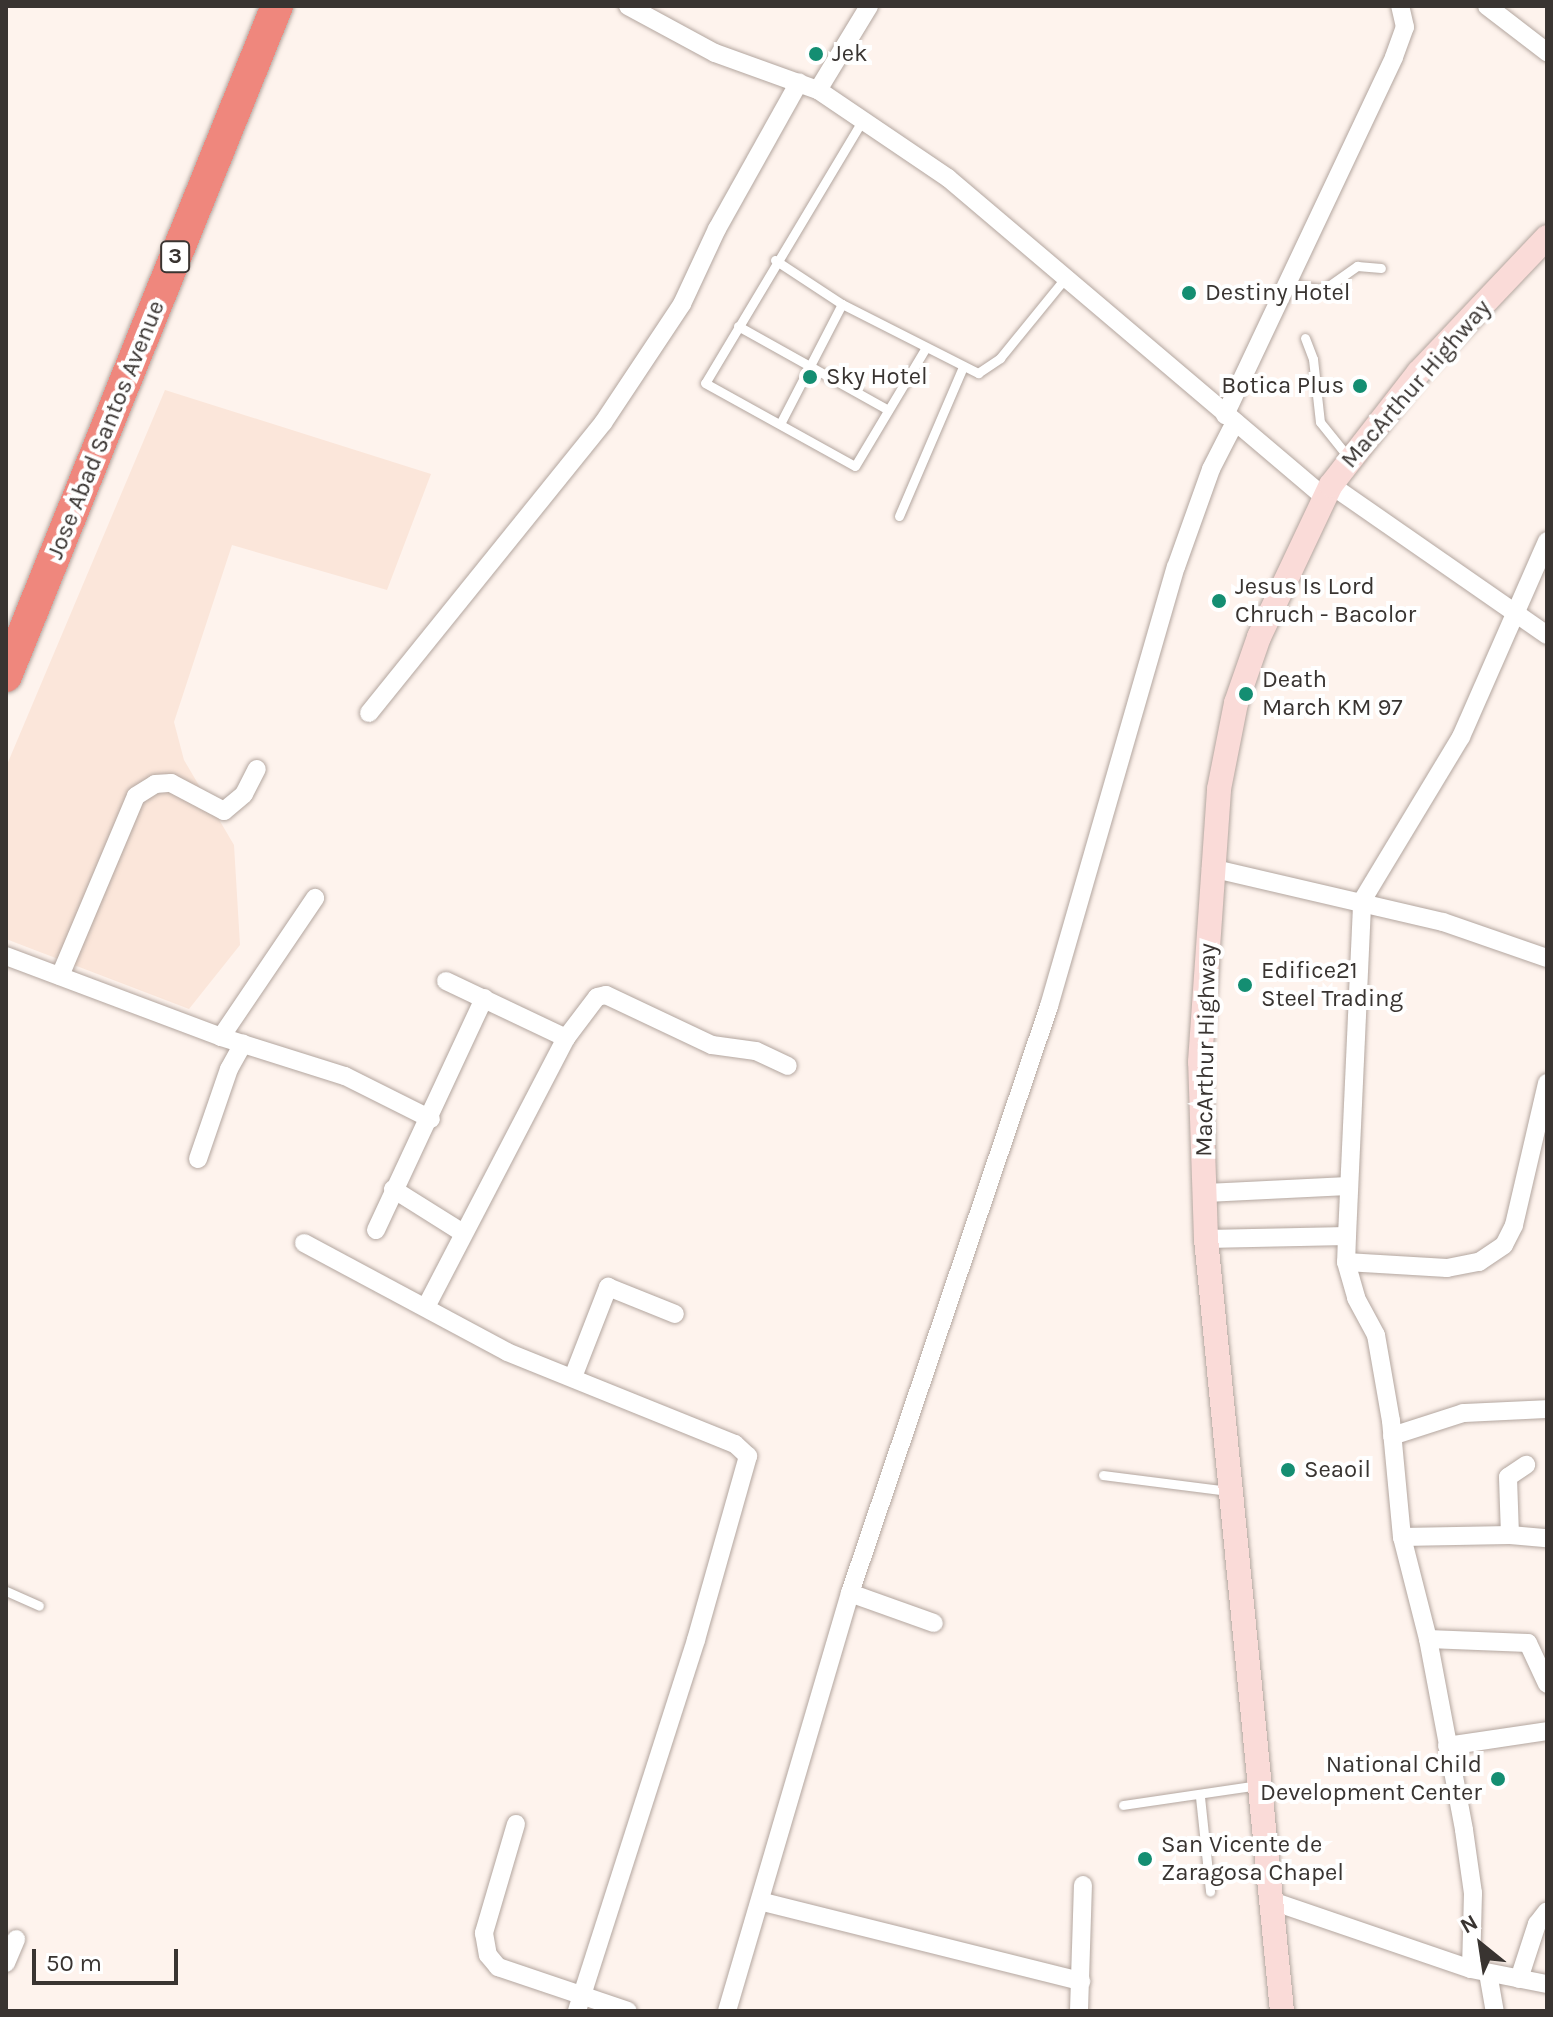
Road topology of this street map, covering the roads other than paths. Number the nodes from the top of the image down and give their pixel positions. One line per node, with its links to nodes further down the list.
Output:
1 (277, 6): 30 (highway, Jose Abad Santos Avenue / 3)
2 (628, 6): 7 (street)
3 (869, 6): 8 (street)
4 (1400, 6): 14 (street)
5 (1487, 6): 6 (street)
6 (1547, 52)
7 (799, 82): 8 (street); 31 (street)
8 (818, 90): 9 (street)
9 (862, 121): 11 (lane); 13 (street)
10 (1547, 237): 24 (main road, MacArthur Highway)
11 (775, 260): 15 (lane); 16 (lane)
12 (1381, 268): 14 (lane)
13 (1068, 274): 20 (lane); 22 (street)
14 (1283, 284): 22 (street)
15 (842, 304): 18 (lane); 19 (lane)
16 (738, 326): 19 (lane); 23 (lane)
17 (1305, 338): 24 (lane)
18 (925, 349): 20 (lane); 21 (lane)
19 (810, 366): 21 (lane); 23 (lane)
20 (962, 369): 26 (lane)
21 (888, 410): 23 (lane)
22 (1230, 418): 25 (street); 69 (street)
23 (780, 424)
24 (1349, 458): 25 (main road, MacArthur Highway)
25 (1327, 491): 28 (street); 33 (main road, MacArthur Highway)
26 (899, 516)
27 (1547, 541): 28 (street)
28 (1513, 613): 29 (street); 35 (street)
29 (1547, 635)
30 (6, 676)
31 (369, 713)
32 (257, 769): 38 (street)
33 (1211, 868): 35 (street); 50 (main road, MacArthur Highway)
34 (315, 898): 41 (street)
35 (1362, 901): 37 (street); 48 (street)
36 (6, 956): 38 (street)
37 (1547, 958)
38 (60, 976): 41 (street)
39 (446, 981): 40 (street)
40 (484, 998): 42 (street); 46 (street)
41 (221, 1037): 43 (street)
42 (566, 1038): 44 (street); 52 (street)
43 (243, 1044): 46 (street); 47 (street)
44 (788, 1066)
45 (1547, 1083): 56 (street)
46 (431, 1119): 49 (street)
47 (198, 1159)
48 (1349, 1186): 50 (street); 53 (street)
49 (393, 1189): 51 (street); 52 (street)
50 (1205, 1193): 54 (main road, MacArthur Highway)
51 (376, 1230)
52 (463, 1233): 57 (street)
53 (1347, 1236): 54 (street); 56 (street)
54 (1206, 1239): 64 (main road, MacArthur Highway)
55 (304, 1243): 57 (street)
56 (1346, 1262): 61 (street)
57 (427, 1305): 59 (street)
58 (675, 1314): 59 (street)
59 (573, 1377): 91 (street)
60 (1547, 1409): 61 (street)
61 (1392, 1436): 66 (street)
62 (1526, 1465): 65 (street)
63 (1103, 1475): 64 (lane)
64 (1232, 1491): 76 (main road, MacArthur Highway)
65 (1510, 1535): 66 (street); 67 (street)
66 (1402, 1537): 72 (street)
67 (1547, 1538)
68 (6, 1591): 70 (lane)
69 (850, 1593): 71 (street); 83 (street)
70 (39, 1606)
71 (934, 1623)
72 (1428, 1639): 73 (street); 75 (street)
73 (1547, 1684)
74 (1547, 1731): 75 (street)
75 (1447, 1746): 87 (street)
76 (1258, 1784): 77 (lane); 82 (main road, MacArthur Highway)
77 (1200, 1797): 78 (lane); 81 (lane)
78 (1123, 1805)
79 (516, 1824): 91 (street)
80 (1083, 1885): 89 (street)
81 (1210, 1891)
82 (1272, 1901): 87 (street); 95 (main road, MacArthur Highway)
83 (763, 1902): 89 (street); 93 (street)
84 (1547, 1911): 88 (street)
85 (16, 1939): 86 (street)
86 (6, 1963)
87 (1480, 1971): 88 (street); 96 (street)
88 (1519, 1979): 90 (street)
89 (1081, 1981): 94 (street)
90 (1547, 1984)
91 (579, 2003): 92 (street)
92 (628, 2011)
93 (727, 2011)
94 (1079, 2011)
95 (1282, 2011)
96 (1495, 2011)

